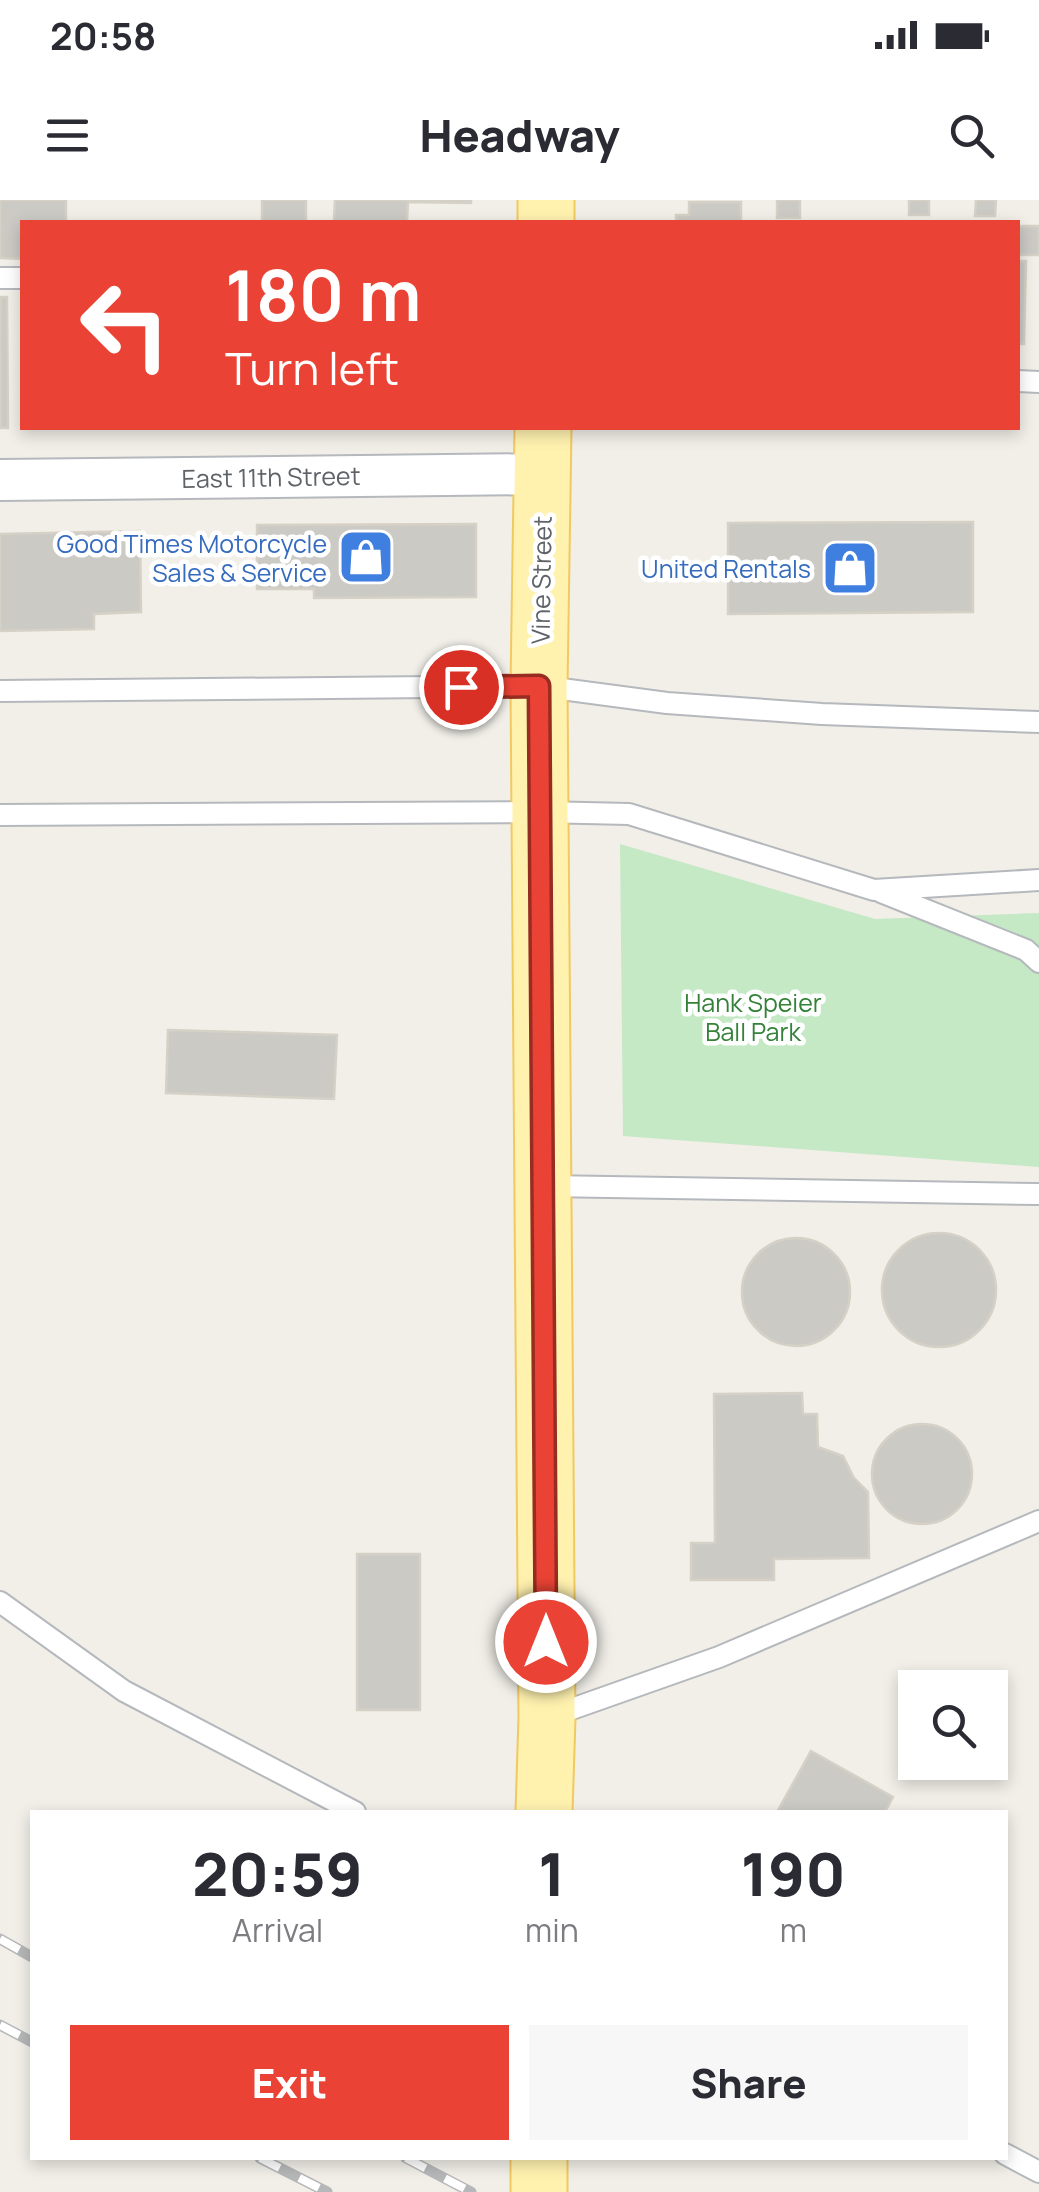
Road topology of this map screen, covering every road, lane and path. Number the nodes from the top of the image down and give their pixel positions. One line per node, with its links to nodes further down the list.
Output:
1 (543, 451): 2 (street, East 11th Street); 3 (main road, Vine Street)
2 (0, 480)
3 (539, 686): 4 (lane); 5 (lane); 6 (main road, Vine Street)
4 (0, 691)
5 (1039, 722)
6 (541, 812): 7 (lane); 9 (lane); 11 (main road, Vine Street)
7 (0, 815)
8 (1039, 880): 9 (lane)
9 (874, 890): 10 (lane)
10 (1039, 962)
11 (544, 1186): 12 (lane); 15 (main road, Vine Street)
12 (1039, 1194)
13 (1039, 1522): 15 (lane)
14 (0, 1602): 16 (lane)
15 (547, 1718): 17 (main road, Vine Street)
16 (352, 1810)
17 (544, 1810)
18 (1008, 2156): 20 (lane)
19 (539, 2160): 21 (main road)
20 (1039, 2172)
21 (538, 2192)

